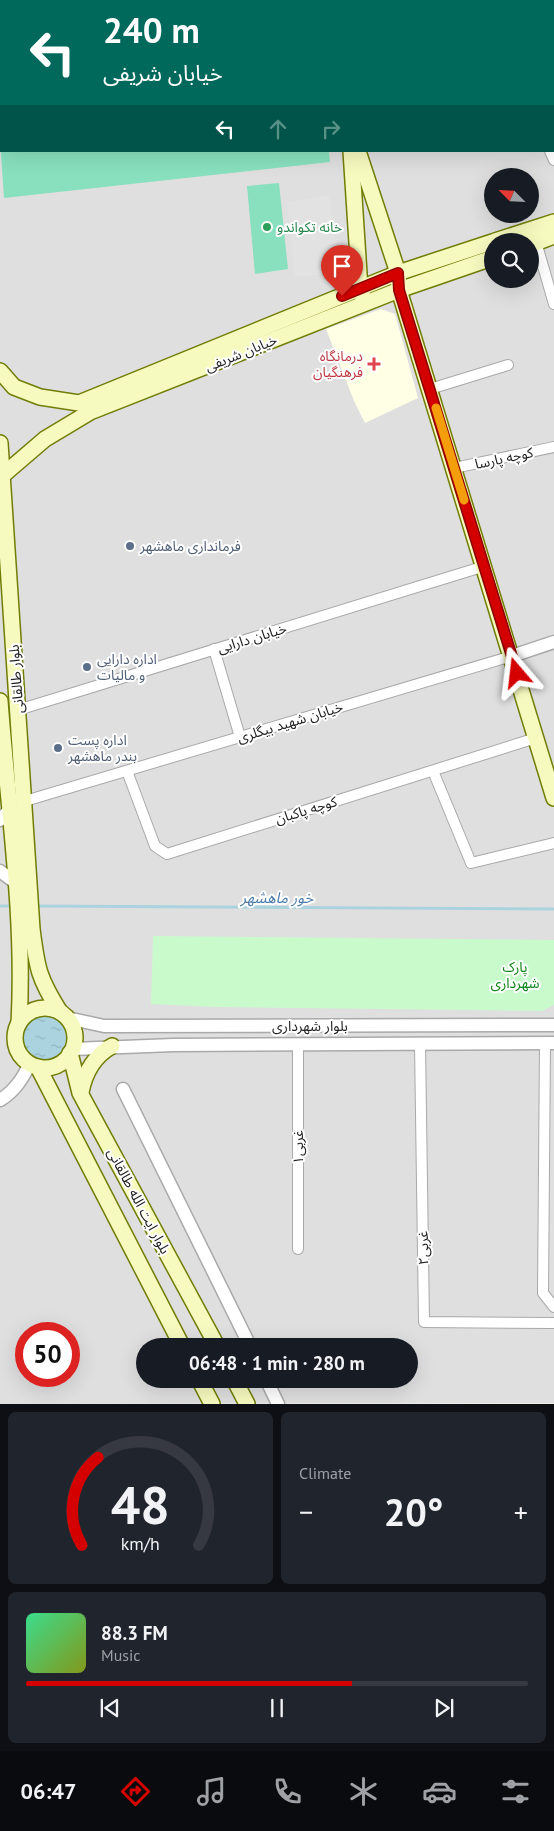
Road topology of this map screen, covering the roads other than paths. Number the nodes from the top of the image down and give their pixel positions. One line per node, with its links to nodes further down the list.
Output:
1 (351, 152): 11 (main road)
2 (358, 152): 10 (main road)
3 (554, 222): 4 (main road, خیابان شریفی)
4 (521, 233)
5 (554, 236): 6 (main road)
6 (539, 242)
7 (484, 245): 10 (main road, خیابان شریفی)
8 (484, 261): 12 (main road, خیابان شریفی)
9 (539, 261): 14 (street)
10 (398, 273): 11 (main road, خیابان شریفی); 12 (main road)
11 (360, 289): 13 (main road); 16 (main road, خیابان شریفی)
12 (399, 290): 13 (main road, خیابان شریفی); 18 (main road)
13 (365, 304): 16 (main road, خیابان شریفی)
14 (554, 304)
15 (508, 365): 18 (street)
16 (178, 370): 17 (main road, خیابان شریفی); 22 (main road, خیابان شریفی)
17 (0, 371)
18 (430, 389): 21 (main road)
19 (0, 443): 22 (main road, بلوار طالقانی)
20 (554, 447): 21 (street, کوچه پارسا)
21 (454, 468): 23 (main road)
22 (3, 475): 28 (main road, بلوار طالقانی)
23 (485, 566): 25 (street, خیابان دارایی); 26 (main road)
24 (554, 642): 26 (street, خیابان شهید بیگلری)
25 (214, 650): 28 (street, خیابان دارایی); 29 (street)
26 (512, 656): 29 (street, خیابان شهید بیگلری); 30 (main road)
27 (0, 702): 35 (main road, بلوار طالقانی)
28 (18, 710): 35 (main road, بلوار طالقانی)
29 (240, 737): 32 (street, خیابان شهید بیگلری)
30 (536, 738): 31 (main road); 33 (street, کوچه پاکبان)
31 (549, 763): 34 (main road)
32 (127, 771): 33 (street, کوچه پاکبان); 35 (street, خیابان شهید بیگلری)
33 (433, 771): 37 (street)
34 (554, 798)
35 (18, 805): 36 (street); 39 (main road, بلوار طالقانی)
36 (0, 820)
37 (554, 843)
38 (0, 871): 39 (street)
39 (21, 884): 40 (main road, بلوار طالقانی)
40 (26, 930): 41 (main road); 42 (main road)
41 (64, 1015): 42 (main road); 44 (street, بلوار شهرداری); 50 (main road)
42 (19, 1023): 51 (main road)
43 (554, 1025): 44 (street, بلوار شهرداری)
44 (173, 1027): 47 (street)
45 (549, 1043): 46 (street, بلوار شهرداری); 56 (street)
46 (420, 1044): 48 (street, بلوار شهرداری); 57 (street, ۲غربی)
47 (173, 1045): 48 (street, بلوار شهرداری); 49 (street, بلوار شهرداری)
48 (298, 1045): 55 (street, ۱غربی)
49 (112, 1046): 50 (street, بلوار شهرداری); 53 (main road)
50 (71, 1051): 51 (main road); 53 (main road, بلوار ایت الله طالقانی)
51 (34, 1065): 54 (street); 58 (main road, بلوار ایت الله طالقانی)
52 (123, 1089): 60 (street)
53 (80, 1093): 59 (main road, بلوار ایت الله طالقانی)
54 (0, 1100)
55 (298, 1249)
56 (554, 1307)
57 (554, 1323)
58 (178, 1338)
59 (213, 1338)
60 (246, 1338)
61 (204, 1388): 64 (main road)
62 (239, 1388): 65 (main road)
63 (270, 1388): 66 (street)
64 (212, 1404)
65 (247, 1404)
66 (278, 1404)

